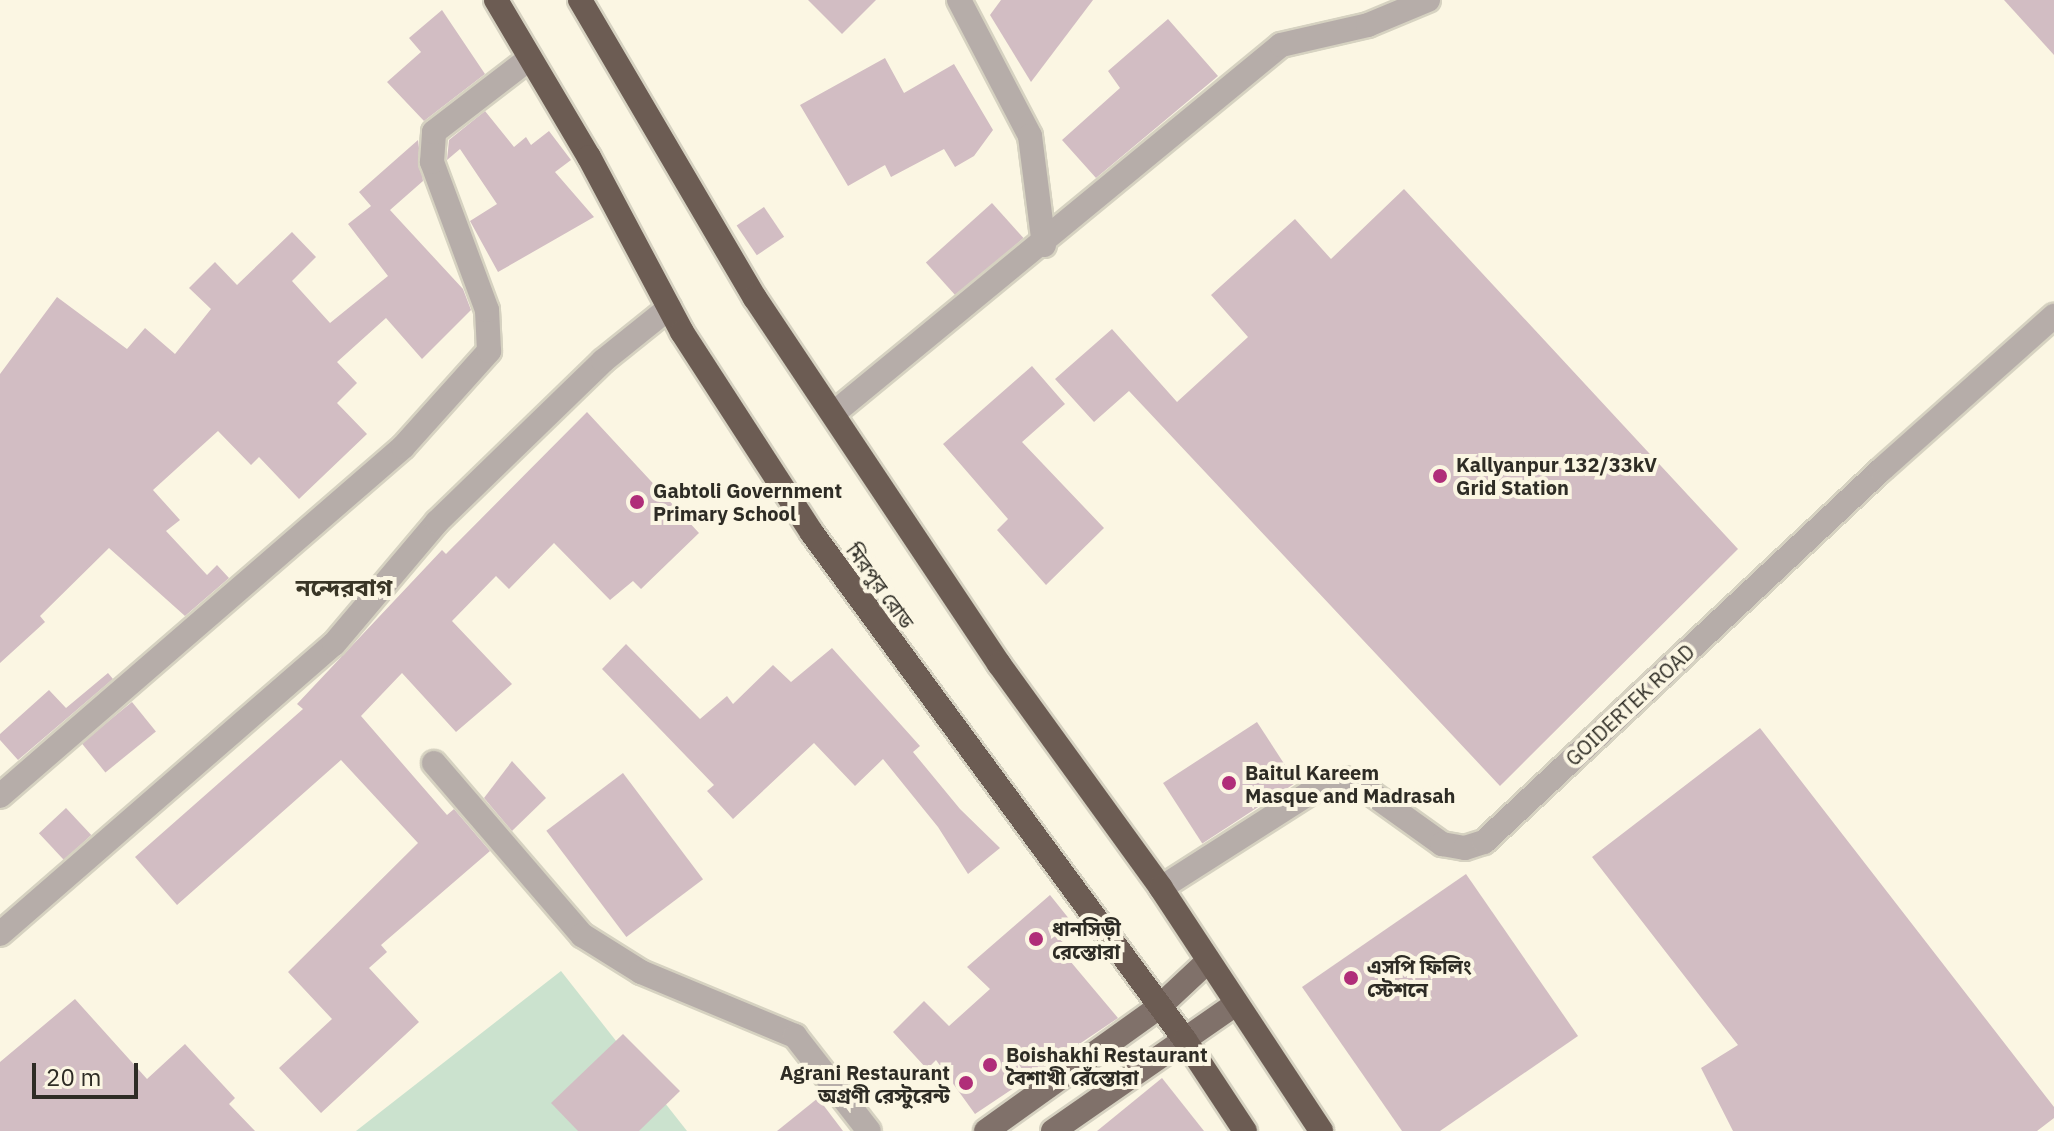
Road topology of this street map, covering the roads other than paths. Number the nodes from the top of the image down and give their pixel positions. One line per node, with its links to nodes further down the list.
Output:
1 (496, 0): 5 (highway, মিরপুর রোড)
2 (580, 0): 9 (highway)
3 (959, 0): 6 (street)
4 (1428, 0): 6 (street)
5 (530, 58): 7 (highway, মিরপুর রোড); 11 (street)
6 (1044, 245): 9 (street)
7 (669, 308): 13 (street); 16 (highway, মিরপুর রোড)
8 (2054, 316): 12 (street, GOIDERTEK ROAD)
9 (834, 413): 12 (highway)
10 (434, 763): 18 (street)
11 (0, 796)
12 (1161, 888): 14 (highway)
13 (0, 934)
14 (1208, 961): 15 (highway); 16 (main road)
15 (1236, 1004): 17 (main road); 22 (highway)
16 (1159, 1007): 17 (highway, মিরপুর রোড); 19 (main road)
17 (1185, 1040): 20 (main road); 21 (highway, মিরপুর রোড)
18 (869, 1131)
19 (986, 1131)
20 (1053, 1131)
21 (1245, 1131)
22 (1321, 1131)

